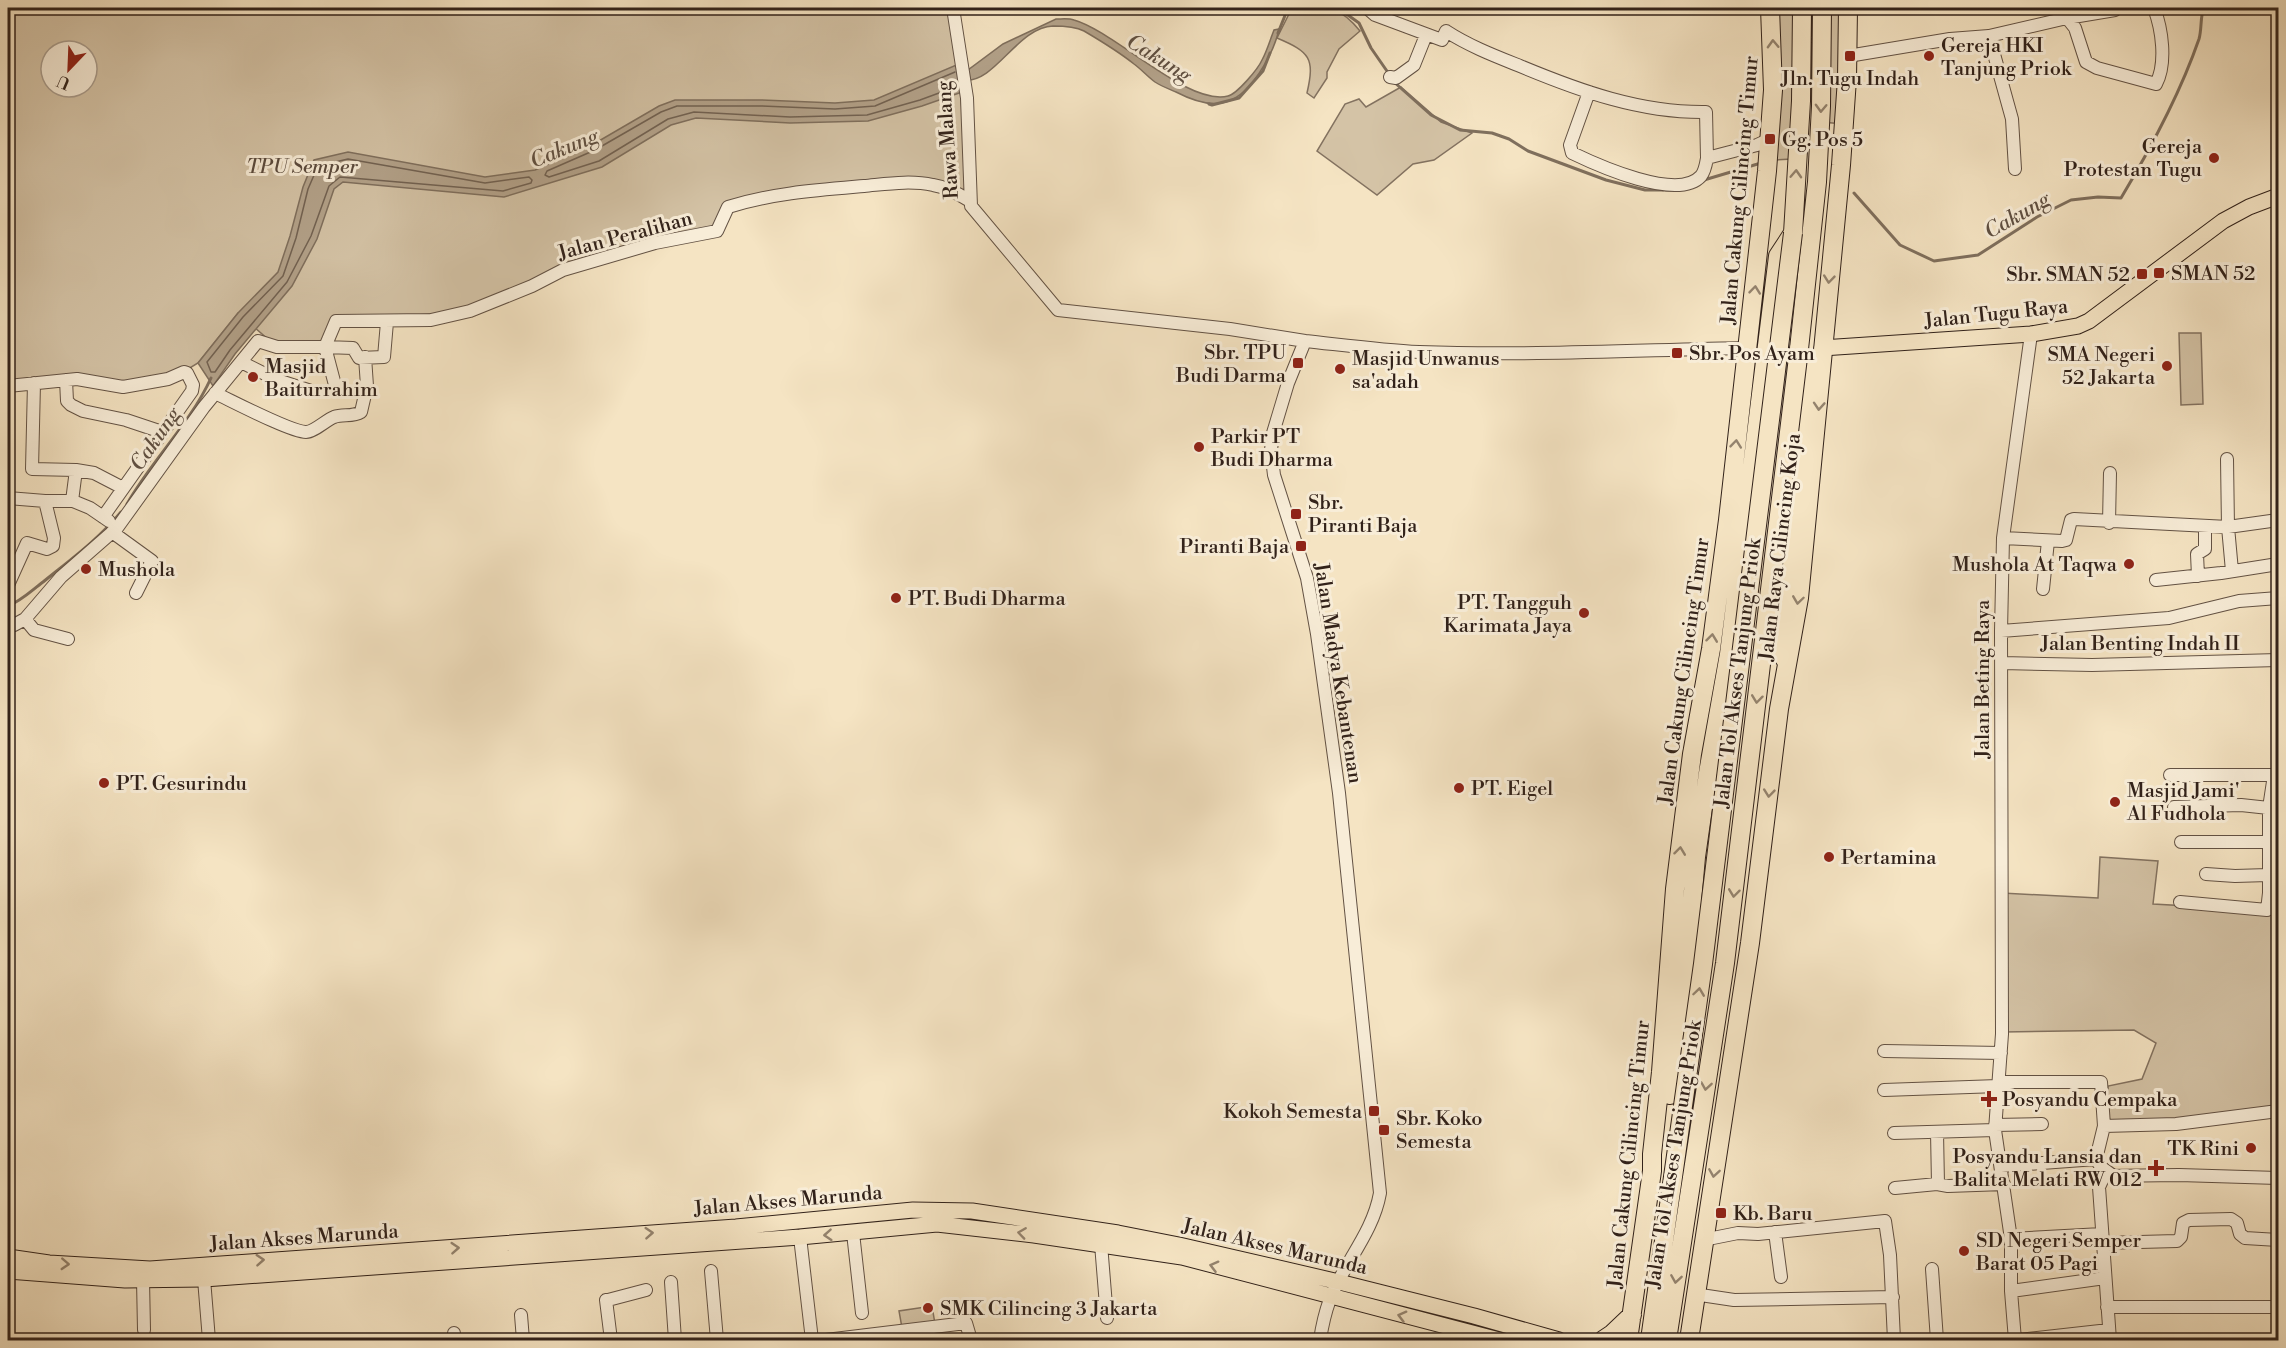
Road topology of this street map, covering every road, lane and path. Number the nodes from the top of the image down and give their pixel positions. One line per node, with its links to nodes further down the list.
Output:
1 (953, 8): 19 (street, Rawa Malang)
2 (1367, 8): 10 (street)
3 (1770, 8): 15 (highway, Jalan Cakung Cilincing Timur, one-way to 3)
4 (1802, 8): 20 (highway, Jalan Tol Akses Tanjung Priok, one-way to 4)
5 (1822, 8): 27 (highway, Jalan Tol Akses Tanjung Priok, one-way to 27)
6 (1848, 8): 12 (highway, Jalan Raya Cilincing Koja)
7 (2155, 8): 9 (street)
8 (2115, 10): 9 (street)
9 (2067, 13): 11 (street)
10 (1426, 35): 13 (street); 14 (street)
11 (1989, 36): 12 (street); 17 (street)
12 (1848, 56): 26 (highway, Jalan Raya Cilincing Koja, one-way to 26)
13 (1390, 77)
14 (1589, 92): 16 (street); 16 (street)
15 (1769, 142): 16 (street); 25 (highway, Jalan Cakung Cilincing Timur, one-way to 15)
16 (1707, 158)
17 (2015, 170)
18 (2278, 196): 22 (main road, Jalan Tugu Raya)
19 (970, 201): 21 (street, Jalan Peralihan); 23 (street, Rawa Malang)
20 (1793, 233): 88 (highway); 143 (highway, Jalan Tol Akses Tanjung Priok, one-way to 20, bridge)
21 (387, 322): 24 (street, Jalan Peralihan); 28 (street)
22 (2031, 334): 26 (main road, Jalan Tugu Raya); 50 (street, Jalan Beting Raya)
23 (1305, 341): 25 (street); 111 (street, Jalan Madya Kebantenan)
24 (325, 347): 28 (street); 29 (street); 33 (street)
25 (1749, 348): 88 (highway, Jalan Cakung Cilincing Timur, one-way to 25)
26 (1822, 348): 65 (highway, Jalan Raya Cilincing Koja, one-way to 65)
27 (1799, 349): 65 (highway); 144 (highway, Jalan Tol Akses Tanjung Priok, one-way to 144, bridge)
28 (365, 357): 35 (street)
29 (241, 362): 34 (street); 35 (street)
30 (66, 380): 31 (street); 36 (street); 37 (street)
31 (34, 383): 32 (street); 39 (street)
32 (8, 386)
33 (334, 386)
34 (311, 391)
35 (215, 393): 36 (street)
36 (180, 423): 37 (street); 47 (street)
37 (162, 432): 41 (street)
38 (2227, 459): 49 (street)
39 (76, 470): 41 (street); 44 (street)
40 (2110, 473): 46 (street)
41 (123, 488): 47 (street)
42 (8, 498): 43 (street)
43 (45, 501): 44 (street); 56 (street)
44 (72, 501): 47 (street)
45 (2278, 520): 49 (street)
46 (2109, 523): 48 (street); 51 (street)
47 (111, 524): 58 (street); 60 (street)
48 (2205, 527): 49 (street); 54 (street)
49 (2228, 527): 53 (street)
50 (2003, 538): 51 (street); 62 (street, Jalan Beting Raya)
51 (2048, 540): 57 (street)
52 (2278, 564): 53 (street)
53 (2232, 571): 54 (street)
54 (2198, 576): 55 (street)
55 (2156, 580)
56 (8, 585)
57 (2043, 589)
58 (136, 593)
59 (2278, 598): 62 (street)
60 (25, 619): 61 (street); 63 (street)
61 (8, 624)
62 (2001, 631): 66 (street, Jalan Beting Raya)
63 (68, 639)
64 (2278, 660): 66 (street, Jalan Benting Indah II)
65 (1787, 663): 99 (highway, Jalan Raya Cilincing Koja, one-way to 99)
66 (2002, 663): 77 (street, Jalan Beting Raya)
67 (2170, 775): 68 (street)
68 (2276, 775): 70 (street)
69 (2174, 807): 70 (street)
70 (2274, 808): 72 (street)
71 (2181, 842): 72 (street)
72 (2269, 842): 74 (street)
73 (2206, 874): 74 (street)
74 (2268, 875): 75 (street)
75 (2180, 902)
76 (1884, 1051): 77 (street)
77 (2001, 1053): 78 (street, Jalan Beting Raya)
78 (1998, 1084): 79 (street); 82 (street); 83 (street, Jalan Beting Raya)
79 (1884, 1090)
80 (2278, 1111): 82 (street)
81 (2042, 1124): 83 (street)
82 (2104, 1126): 86 (street)
83 (1995, 1127): 84 (street); 87 (street, Jalan Beting Raya)
84 (1937, 1132): 85 (street); 91 (street)
85 (1894, 1133)
86 (2096, 1159): 87 (street); 89 (street)
87 (2001, 1166): 92 (street, Jalan Beting Raya)
88 (1652, 1171): 119 (highway, Jalan Cakung Cilincing Timur)
89 (2112, 1175): 90 (street); 97 (street)
90 (2278, 1178)
91 (1938, 1184): 92 (street); 93 (street)
92 (2004, 1184): 98 (street, Jalan Beting Raya)
93 (1895, 1188)
94 (1775, 1232): 99 (street); 106 (street); 116 (street)
95 (853, 1233): 96 (main road, Jalan Akses Marunda, one-way to 96); 101 (main road, Jalan Akses Marunda, one-way to 95); 120 (street)
96 (800, 1238): 108 (main road, Jalan Akses Marunda); 134 (street)
97 (2102, 1238): 98 (street); 100 (street); 107 (street)
98 (2011, 1239): 113 (street, Jalan Beting Raya)
99 (1703, 1240): 114 (highway, Jalan Raya Cilincing Koja)
100 (2278, 1240)
101 (1101, 1244): 115 (main road, Jalan Akses Marunda, one-way to 101); 123 (street)
102 (8, 1257): 111 (main road, Jalan Akses Marunda, one-way to 111)
103 (1932, 1269): 146 (street)
104 (8, 1271): 109 (main road, Jalan Akses Marunda)
105 (711, 1271): 133 (street)
106 (1781, 1277)
107 (2105, 1278): 113 (street); 117 (street)
108 (204, 1279): 109 (main road, Jalan Akses Marunda); 129 (street)
109 (143, 1280): 124 (street)
110 (671, 1282): 132 (street)
111 (1339, 1282): 115 (street, Jalan Madya Kebantenan); 140 (main road, Jalan Akses Marunda)
112 (646, 1290): 131 (street)
113 (2011, 1291): 147 (street, Jalan Beting Raya)
114 (1694, 1294): 116 (street); 122 (highway, Jalan Raya Cilincing Koja)
115 (1331, 1297): 125 (main road, Jalan Akses Marunda, one-way to 115); 137 (street, Jalan Madya Kebantenan)
116 (1893, 1297): 145 (street)
117 (2108, 1307): 118 (street); 126 (street)
118 (2278, 1308)
119 (1633, 1310): 122 (highway); 141 (highway); 142 (highway, Jalan Cakung Cilincing Timur)
120 (862, 1313)
121 (521, 1315): 130 (street)
122 (1691, 1317): 128 (highway, Jalan Raya Cilincing Koja)
123 (1107, 1318)
124 (144, 1330)
125 (1460, 1331): 138 (street); 139 (main road, Jalan Akses Marunda)
126 (2109, 1336): 147 (street)
127 (860, 1339): 135 (street); 136 (street)
128 (1689, 1340)
129 (208, 1341)
130 (523, 1341)
131 (611, 1341)
132 (675, 1341)
133 (717, 1341)
134 (812, 1341)
135 (826, 1341)
136 (971, 1341)
137 (1320, 1341)
138 (1446, 1341)
139 (1500, 1341)
140 (1559, 1341)
141 (1603, 1341)
142 (1628, 1341)
143 (1650, 1341)
144 (1667, 1341)
145 (1894, 1341)
146 (1937, 1341)
147 (2017, 1341)

